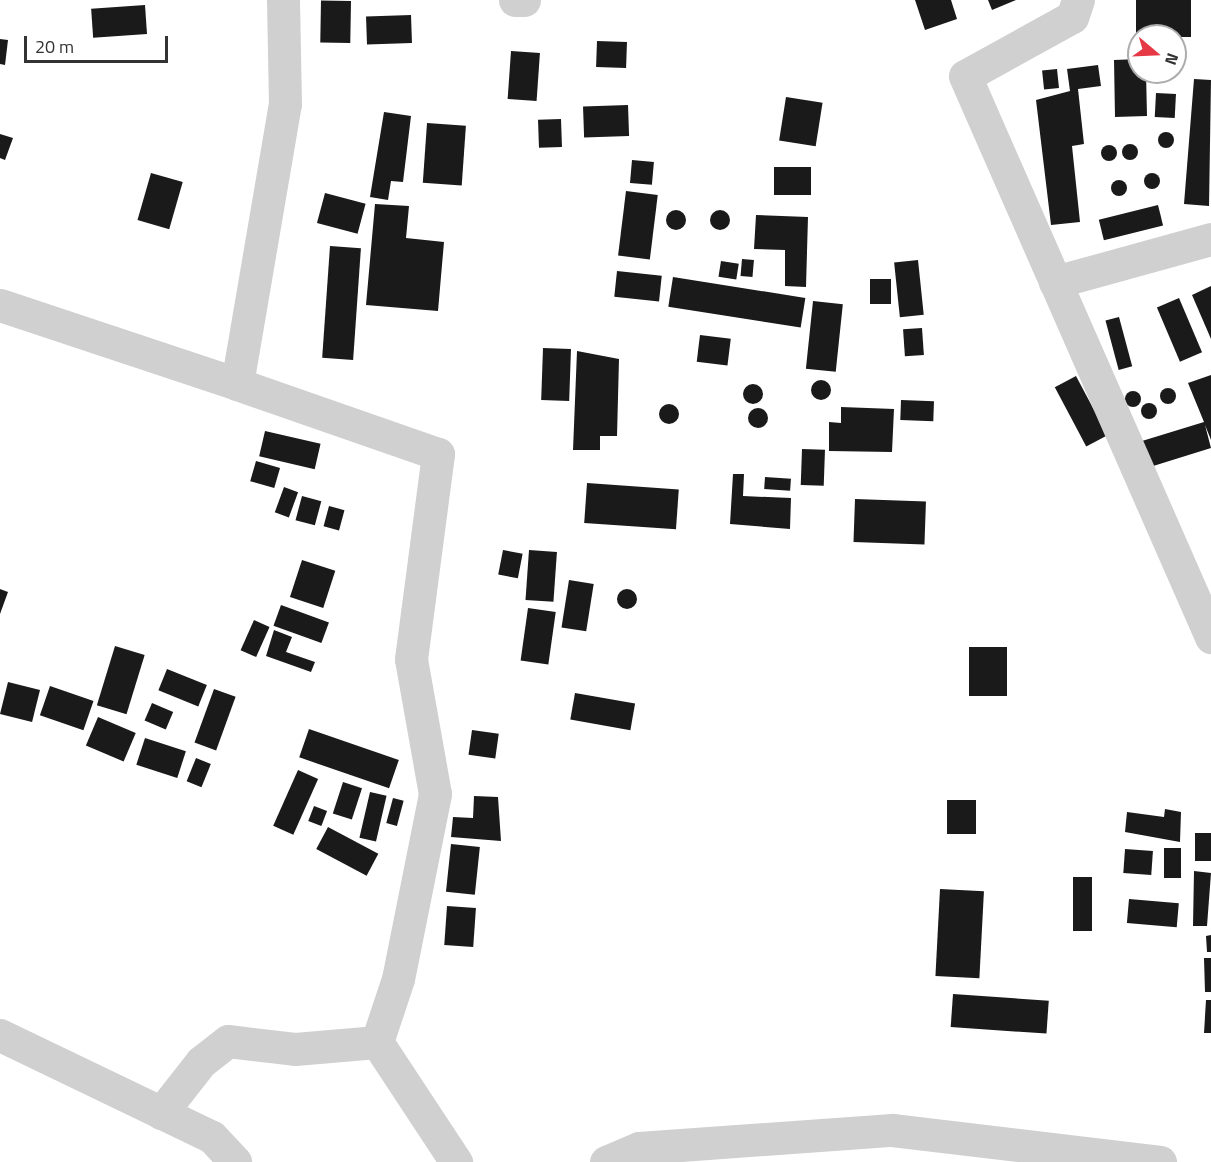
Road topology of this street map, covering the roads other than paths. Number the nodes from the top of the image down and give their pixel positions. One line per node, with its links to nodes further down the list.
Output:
1 (283, 0): 8 (street)
2 (515, 0): 3 (street)
3 (524, 0)
4 (1078, 0): 6 (street)
5 (1211, 238): 6 (street)
6 (1055, 282): 9 (street)
7 (0, 305): 8 (street)
8 (237, 384): 11 (street)
9 (1211, 637)
10 (0, 1035): 12 (street)
11 (377, 1042): 12 (street); 16 (street)
12 (161, 1113): 15 (street)
13 (754, 1151): 14 (street); 17 (street)
14 (1000, 1152): 18 (street)
15 (235, 1162)
16 (456, 1162)
17 (606, 1162)
18 (1160, 1162)

